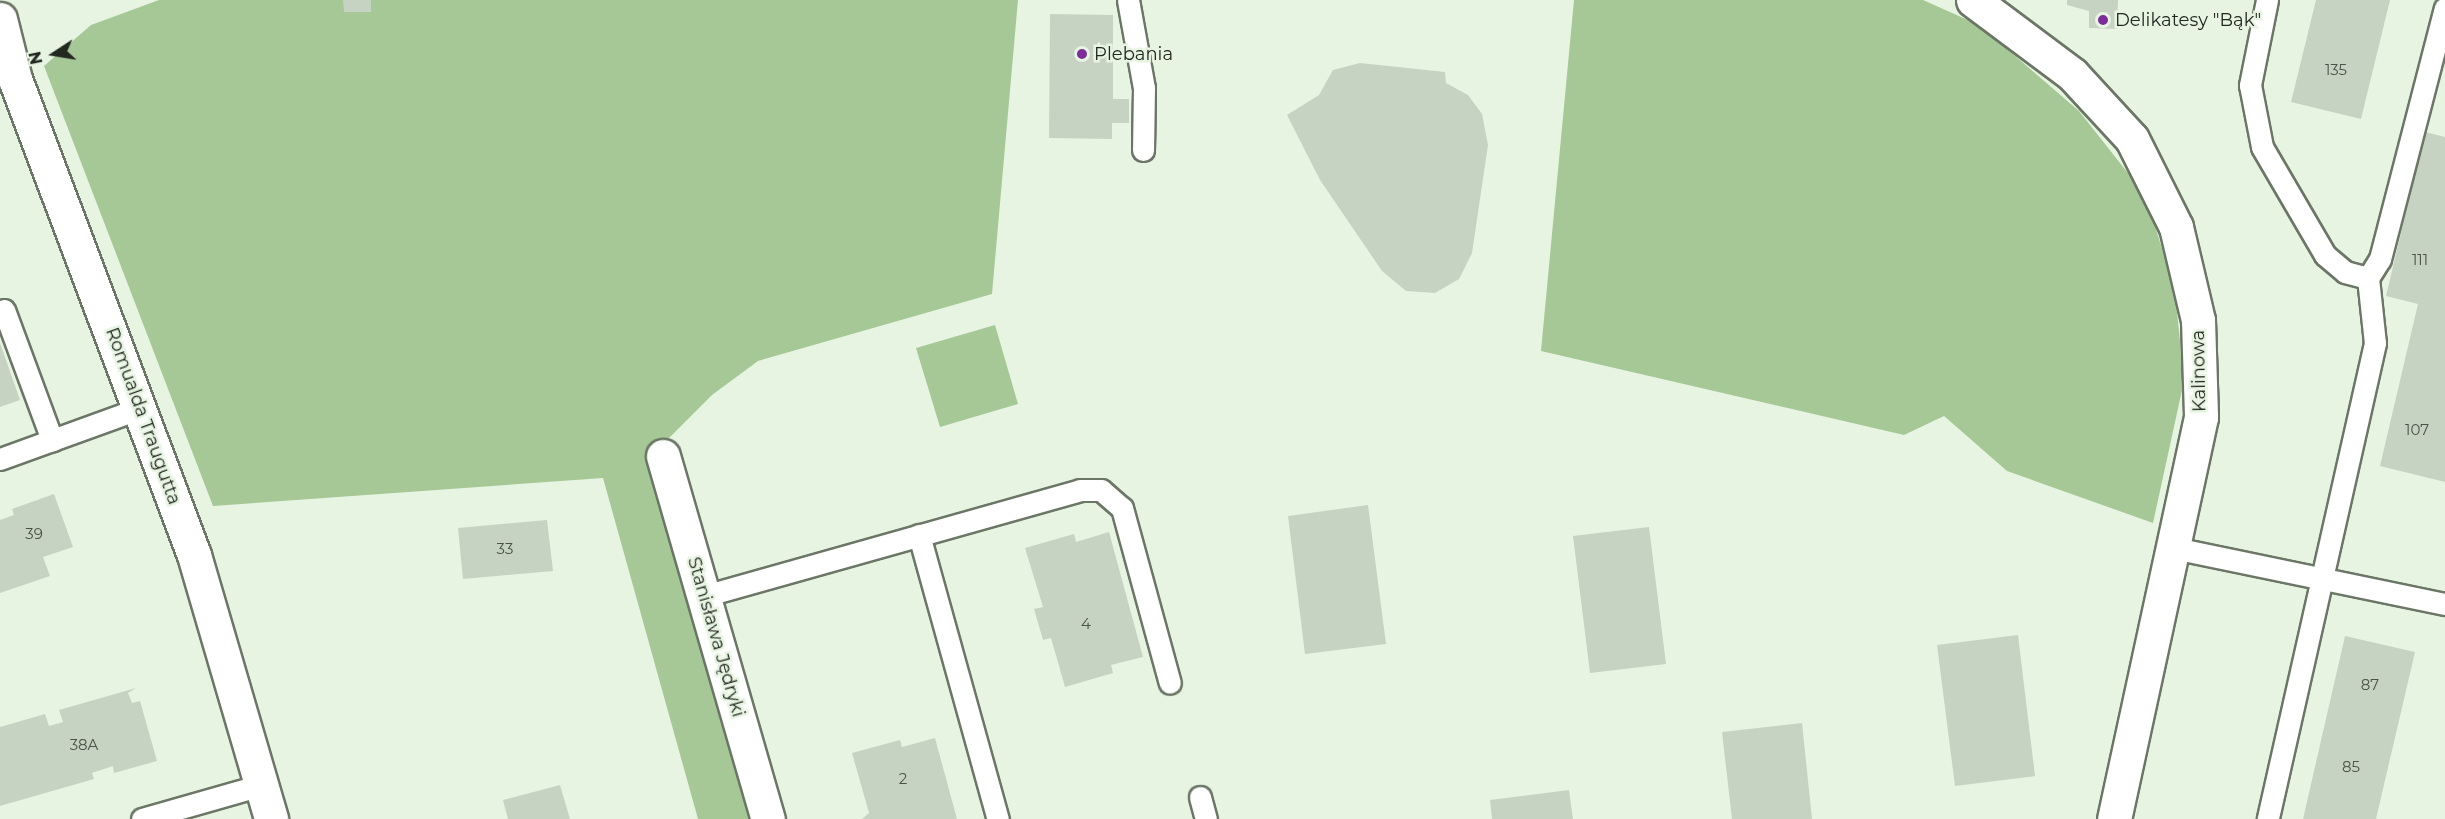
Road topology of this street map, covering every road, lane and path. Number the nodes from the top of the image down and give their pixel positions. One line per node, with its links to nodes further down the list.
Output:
1 (1128, 0): 6 (lane)
2 (1972, 0): 14 (street, Kalinowa)
3 (2267, 0): 7 (lane)
4 (2445, 8): 7 (lane)
5 (0, 19): 9 (street, Romualda Traugutta)
6 (1143, 150)
7 (2368, 278): 15 (lane)
8 (4, 310): 10 (lane)
9 (141, 408): 10 (lane); 19 (street, Romualda Traugutta)
10 (52, 440): 12 (lane)
11 (663, 456): 16 (street, Stanisława Jędryki)
12 (0, 459)
13 (919, 535): 16 (lane); 18 (lane); 24 (lane)
14 (2174, 548): 15 (lane); 26 (street, Kalinowa)
15 (2324, 580): 17 (lane); 27 (lane)
16 (704, 596): 23 (street, Stanisława Jędryki)
17 (2445, 604)
18 (1170, 683)
19 (261, 785): 21 (lane); 22 (street, Romualda Traugutta)
20 (1200, 797): 25 (lane)
21 (142, 819)
22 (271, 819)
23 (768, 819)
24 (998, 819)
25 (1206, 819)
26 (2114, 819)
27 (2268, 819)

